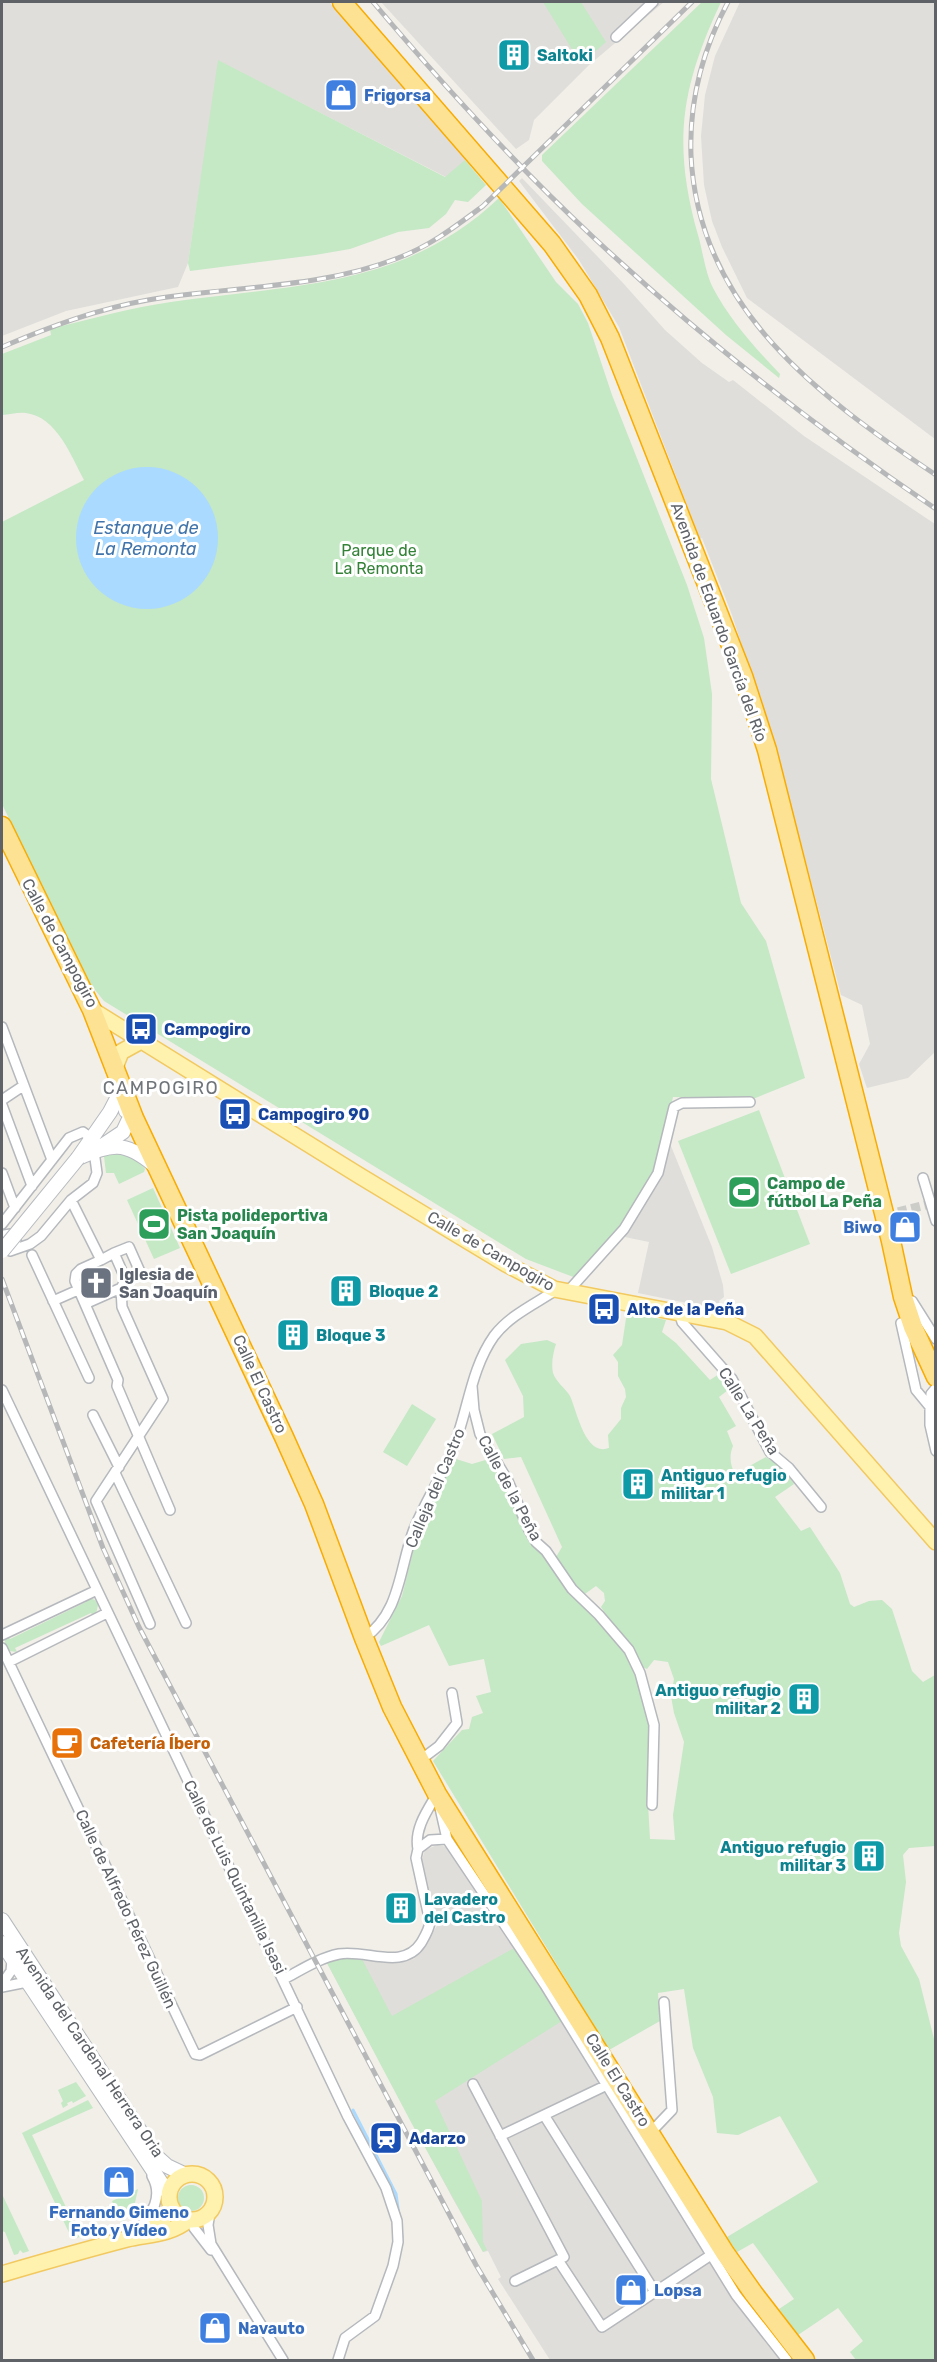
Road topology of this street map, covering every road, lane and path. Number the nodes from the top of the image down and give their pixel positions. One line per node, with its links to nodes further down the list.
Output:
1 (342, 2): 5 (highway, Avenida de Eduardo García del Río)
2 (353, 2): 5 (highway, Avenida de Eduardo García del Río)
3 (653, 2): 4 (street)
4 (616, 37)
5 (522, 207): 29 (highway, Avenida de Eduardo García del Río)
6 (2, 826): 7 (highway, Calle de Campogiro)
7 (92, 1010): 9 (main road, Calle de Campogiro); 10 (highway, Calle El Castro)
8 (2, 1027): 11 (street)
9 (141, 1041): 10 (main road); 36 (main road, Calle de Campogiro)
10 (114, 1070): 12 (highway, Calle El Castro)
11 (23, 1086): 13 (street); 19 (street)
12 (122, 1089): 16 (main road); 17 (highway, Calle El Castro)
13 (2, 1100)
14 (750, 1101): 36 (street, Calleja del Castro)
15 (2, 1105): 23 (street)
16 (110, 1112): 17 (main road); 18 (main road)
17 (132, 1113): 18 (main road); 20 (highway, Calle El Castro)
18 (93, 1144): 19 (street); 20 (main road); 24 (street); 30 (main road, bridge)
19 (52, 1160): 23 (street)
20 (158, 1168): 63 (highway, Calle El Castro)
21 (2, 1173): 25 (street)
22 (923, 1178): 26 (street)
23 (32, 1186): 25 (street)
24 (71, 1200): 30 (street); 33 (street)
25 (15, 1208): 27 (street)
26 (936, 1221)
27 (2, 1224)
28 (2, 1238): 30 (street)
29 (891, 1241): 38 (highway, Avenida de Eduardo García del Río); 44 (highway, Avenida de Eduardo García del Río)
30 (6, 1249)
31 (114, 1253): 33 (street); 34 (street); 34 (street)
32 (32, 1255): 37 (street)
33 (101, 1260): 35 (street)
34 (124, 1284): 39 (street); 52 (street)
35 (78, 1290): 37 (street); 39 (street)
36 (563, 1291): 40 (main road, Calle de Campogiro); 46 (street, Calleja del Castro)
37 (53, 1300): 45 (street)
38 (912, 1301): 42 (street); 43 (highway, Avenida de Eduardo García del Río)
39 (85, 1304): 52 (street)
40 (679, 1312): 55 (street, Calle La Peña); 57 (main road, Calle de Campogiro)
41 (901, 1323): 49 (street)
42 (936, 1340)
43 (936, 1354)
44 (936, 1377)
45 (89, 1378)
46 (472, 1386): 63 (street, Calleja del Castro); 68 (street, Calle de la Peña)
47 (936, 1388): 49 (street)
48 (2, 1390): 58 (street, Calle de Luis Quintanilla Isasi)
49 (930, 1407): 51 (street); 53 (street)
50 (93, 1415): 54 (street)
51 (936, 1418)
52 (139, 1437): 54 (street); 56 (street)
53 (936, 1451)
54 (117, 1470): 60 (street); 61 (street)
55 (821, 1507)
56 (170, 1510)
57 (935, 1542)
58 (97, 1590): 59 (street, Calle de Luis Quintanilla Isasi); 62 (street)
59 (107, 1613): 64 (street); 74 (street, Calle de Luis Quintanilla Isasi)
60 (150, 1623)
61 (186, 1623)
62 (2, 1635)
63 (364, 1638): 66 (highway, Calle El Castro)
64 (4, 1656): 78 (street, Calle de Alfredo Pérez Guillén)
65 (452, 1693): 66 (street)
66 (419, 1761): 67 (highway, Calle El Castro)
67 (437, 1794): 69 (street, Calle El Castro); 70 (street); 82 (highway, Calle El Castro)
68 (652, 1805)
69 (447, 1839): 70 (street); 80 (street, Calle El Castro)
70 (418, 1849): 74 (street)
71 (2, 1920): 84 (main road, Avenida del Cardenal Herrera Oria)
72 (2, 1943): 73 (main road, Avenida del Cardenal Herrera Oria)
73 (12, 1960): 75 (main road, Avenida del Cardenal Herrera Oria); 76 (street)
74 (284, 1979): 78 (street, Calle de Luis Quintanilla Isasi)
75 (27, 1982): 76 (street); 85 (main road, Avenida del Cardenal Herrera Oria)
76 (2, 1985)
77 (664, 2002): 82 (street)
78 (297, 2007): 96 (street, Calle de Luis Quintanilla Isasi)
79 (473, 2084): 83 (street)
80 (607, 2085): 81 (street, Calle El Castro); 89 (street, Calle El Castro)
81 (544, 2115): 83 (street, Calle El Castro); 94 (street)
82 (651, 2132): 98 (highway, Calle El Castro)
83 (500, 2136): 91 (street)
84 (186, 2175): 85 (main road); 86 (main road)
85 (165, 2201): 87 (main road); 88 (main road)
86 (210, 2212): 87 (main road); 90 (street)
87 (190, 2221): 88 (main road); 90 (street)
88 (132, 2238): 92 (main road)
89 (711, 2255): 94 (street); 97 (street, Calle El Castro)
90 (218, 2259): 95 (street)
91 (561, 2259): 93 (street); 94 (street)
92 (2, 2274)
93 (515, 2281)
94 (655, 2292)
95 (283, 2361)
96 (338, 2361)
97 (787, 2361)
98 (805, 2361)

